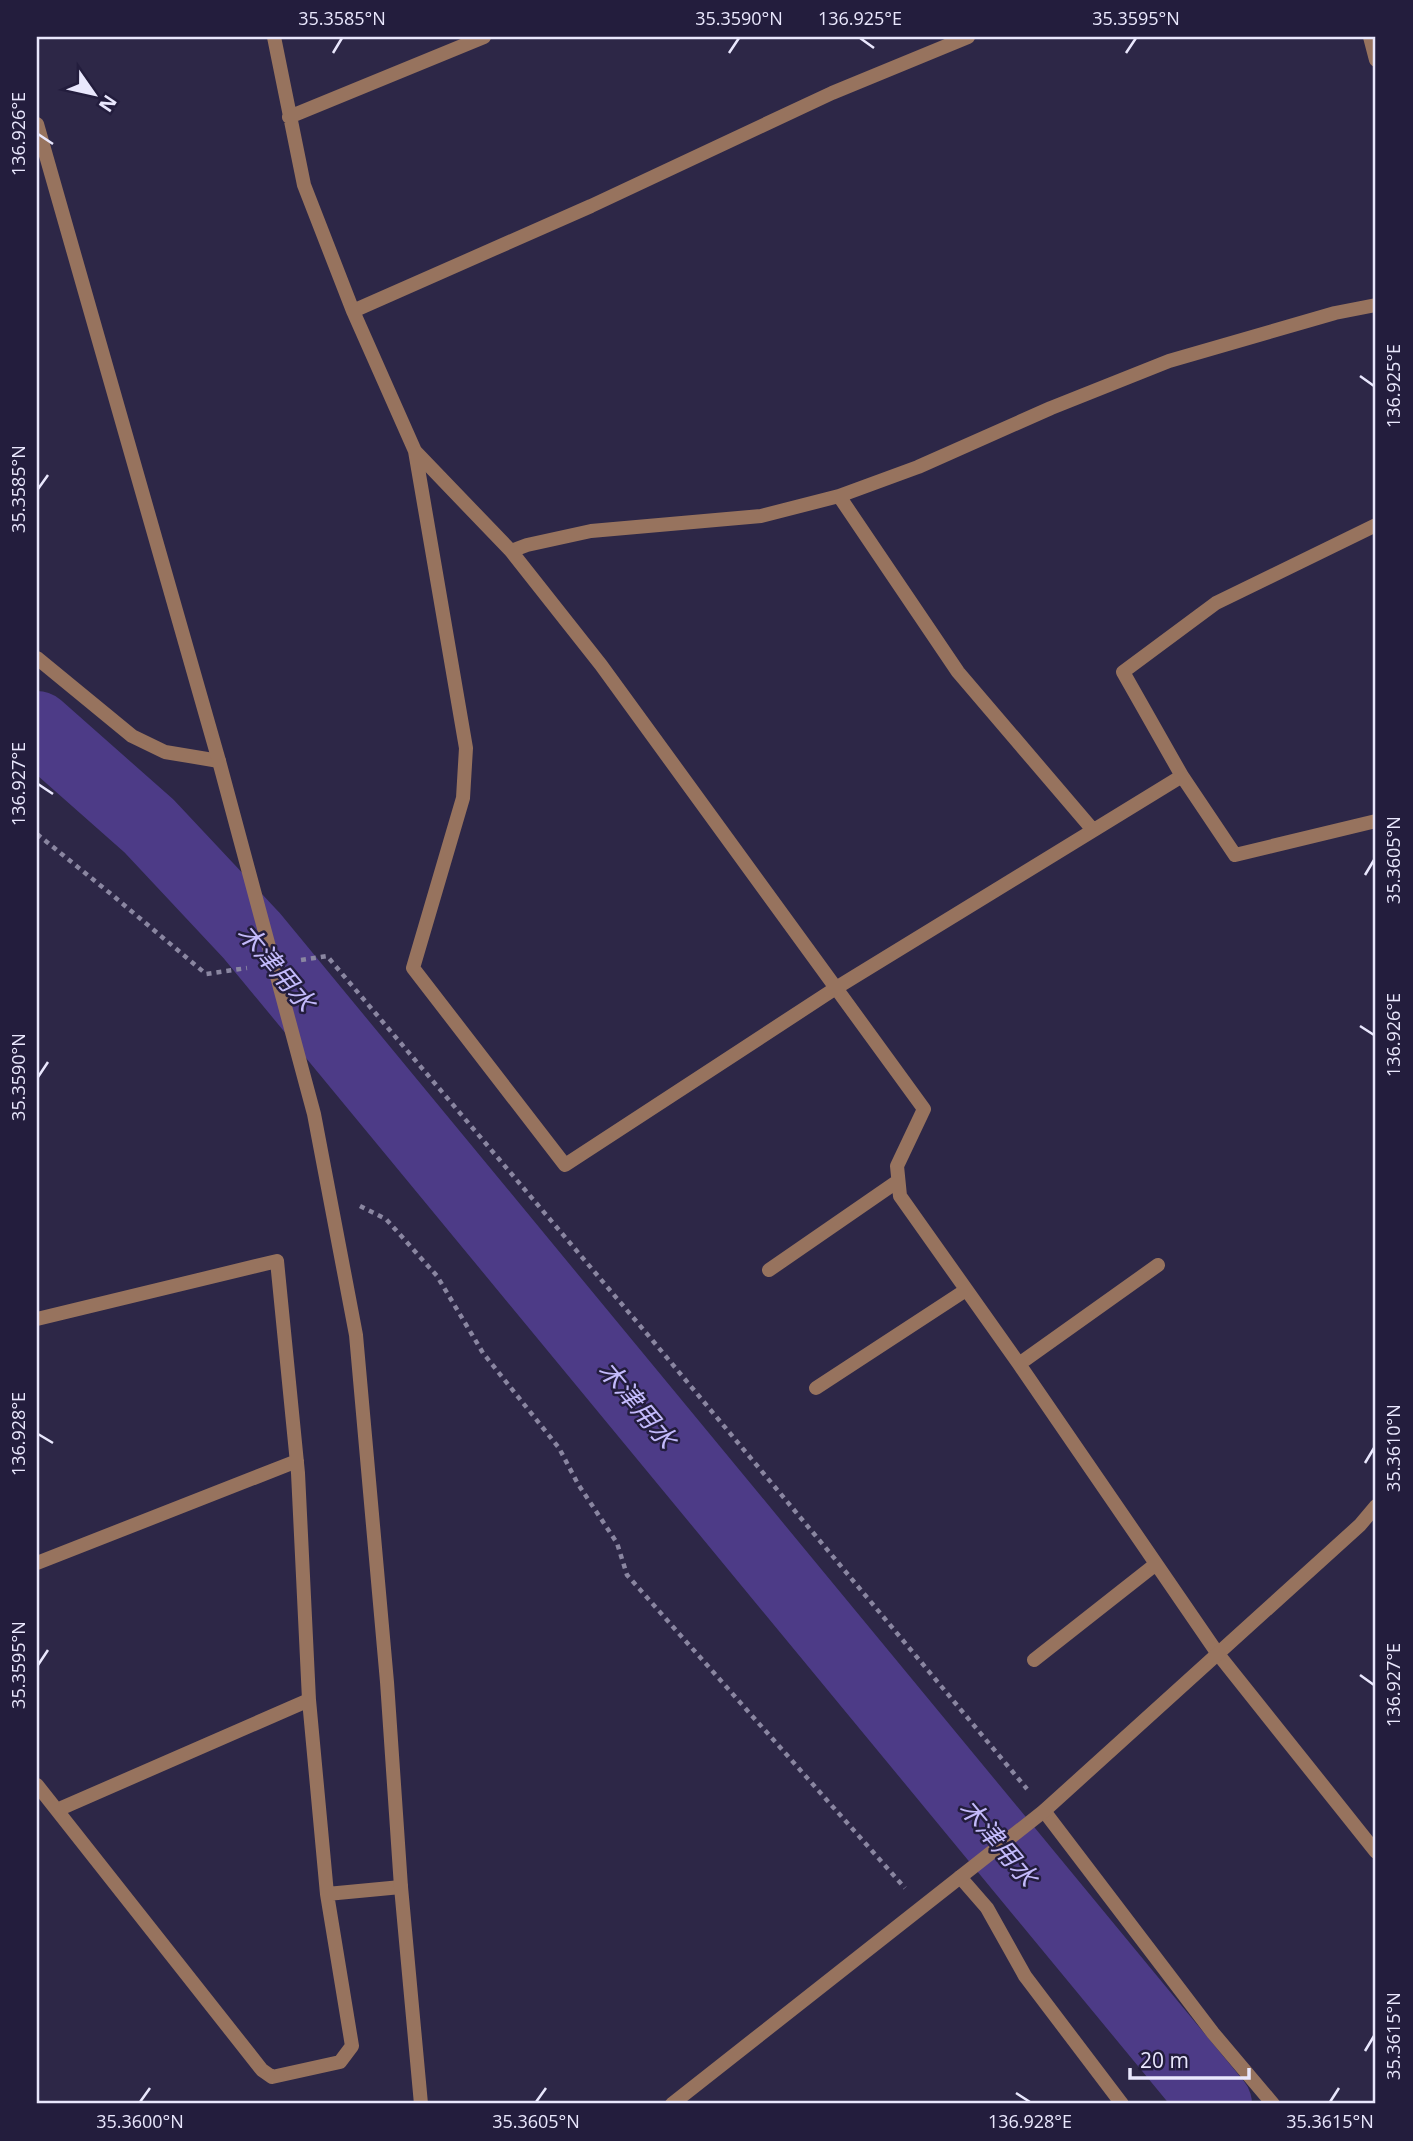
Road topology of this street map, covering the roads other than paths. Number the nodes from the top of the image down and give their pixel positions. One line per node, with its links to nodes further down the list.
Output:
1 (274, 37): 6 (street)
2 (484, 37): 6 (street)
3 (968, 37): 9 (street)
4 (1370, 37): 5 (street)
5 (1376, 60)
6 (289, 117): 9 (street)
7 (37, 124): 15 (street)
8 (1376, 305): 11 (street)
9 (353, 312): 10 (street)
10 (415, 451): 13 (street); 19 (street)
11 (839, 496): 13 (street); 18 (street)
12 (1376, 525): 16 (street)
13 (511, 551): 19 (street)
14 (37, 659): 15 (street)
15 (219, 761): 39 (street)
16 (1181, 776): 17 (street); 18 (street)
17 (1376, 821)
18 (1093, 830): 19 (street)
19 (836, 988): 20 (street)
20 (898, 1181): 22 (street); 23 (street)
21 (1158, 1265): 25 (street)
22 (769, 1270)
23 (966, 1290): 25 (street); 26 (street)
24 (37, 1318): 27 (street)
25 (1019, 1364): 30 (street)
26 (816, 1388)
27 (297, 1461): 29 (street); 33 (street)
28 (1376, 1506): 31 (street)
29 (37, 1563)
30 (1156, 1564): 31 (street); 32 (street)
31 (1218, 1654): 36 (street); 37 (street)
32 (1034, 1661)
33 (309, 1700): 35 (street); 40 (street)
34 (37, 1785): 35 (street)
35 (57, 1810): 40 (street)
36 (1044, 1811): 38 (street); 44 (street)
37 (1376, 1852)
38 (966, 1872): 42 (street); 43 (street)
39 (401, 1887): 40 (street); 41 (street)
40 (327, 1894)
41 (421, 2104)
42 (672, 2104)
43 (1122, 2104)
44 (1273, 2104)

